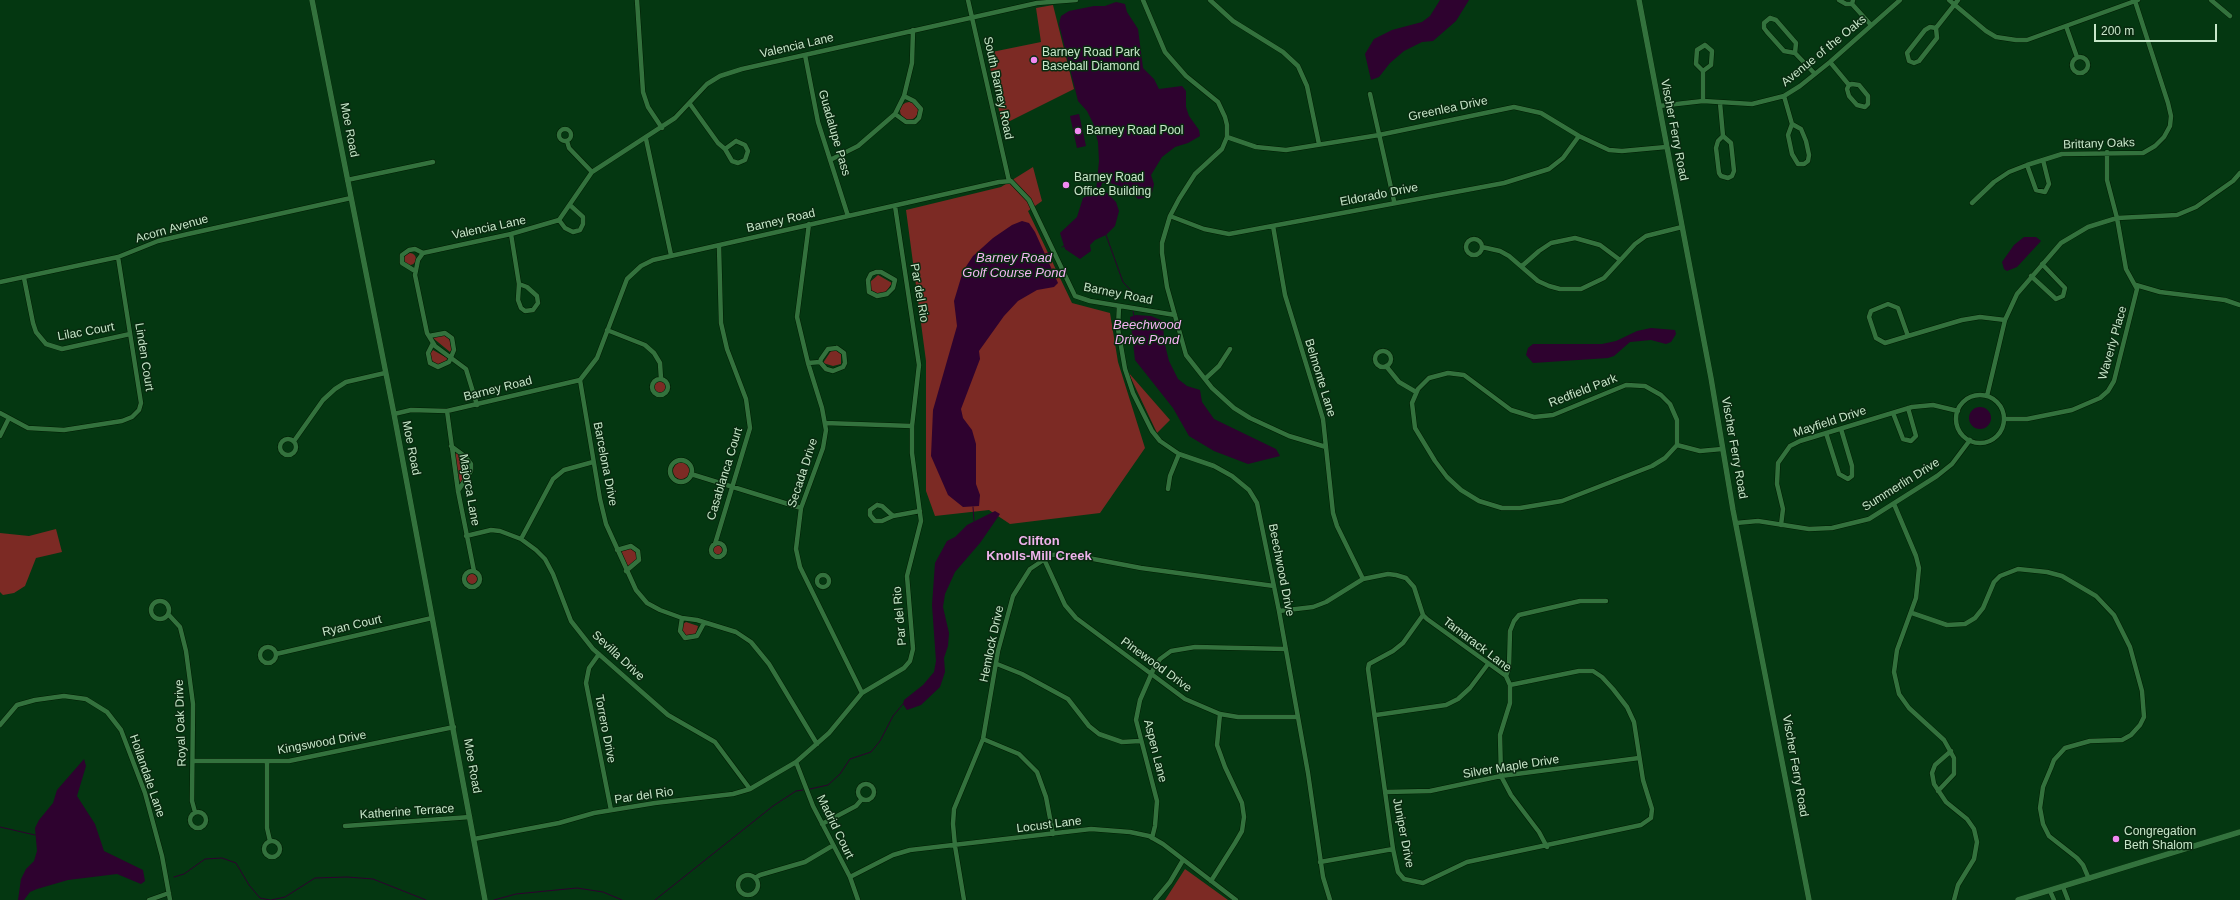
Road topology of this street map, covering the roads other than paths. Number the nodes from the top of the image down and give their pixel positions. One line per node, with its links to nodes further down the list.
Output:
1 (312, 0): 56 (street, Moe Road)
2 (637, 0): 39 (street)
3 (968, 0): 18 (street, South Barney Road)
4 (1076, 0): 14 (street, Valencia Lane)
5 (1143, 0): 43 (street)
6 (1210, 0): 46 (street)
7 (1639, 0): 36 (street, Vischer Ferry Road)
8 (1840, 0): 15 (street)
9 (1900, 0): 19 (street, Avenue of the Oaks)
10 (1948, 0): 16 (street)
11 (1958, 0): 16 (street)
12 (2211, 0): 17 (street)
13 (2136, 1): 20 (street); 49 (street, Brittany Oaks)
14 (1037, 2): 18 (street, Valencia Lane)
15 (1853, 2): 19 (street)
16 (1954, 5): 20 (street); 21 (street)
17 (2230, 16)
18 (973, 18): 22 (street, Valencia Lane); 57 (street, South Barney Road)
19 (1872, 25): 26 (street, Avenue of the Oaks)
20 (2066, 26): 25 (street)
21 (1936, 28): 21 (street)
22 (913, 30): 24 (street, Valencia Lane); 31 (street)
23 (1795, 53): 23 (street); 28 (street)
24 (805, 55): 35 (street, Valencia Lane); 50 (street, Guadalupe Pass)
25 (2077, 58)
26 (1830, 62): 28 (street, Avenue of the Oaks); 29 (street)
27 (1703, 71): 27 (street); 33 (street)
28 (1815, 74): 32 (street, Avenue of the Oaks)
29 (1849, 85): 29 (street)
30 (1370, 94): 40 (street)
31 (904, 96): 37 (street); 37 (street)
32 (1784, 96): 34 (street, Avenue of the Oaks); 38 (street)
33 (1702, 101): 34 (street, Avenue of the Oaks); 36 (street, Avenue of the Oaks)
34 (1720, 103): 42 (street)
35 (690, 104): 39 (street, Valencia Lane); 48 (street)
36 (1658, 106): 47 (street, Vischer Ferry Road)
37 (895, 114): 50 (street)
38 (1792, 124): 38 (street)
39 (662, 128): 44 (street, Valencia Lane)
40 (1379, 135): 41 (street, Greenlea Drive); 46 (street, Greenlea Drive); 59 (street)
41 (1579, 136): 47 (street, Greenlea Drive); 59 (street, Eldorado Drive)
42 (1723, 136): 42 (street)
43 (1227, 137): 46 (street, Greenlea Drive); 64 (street)
44 (646, 139): 54 (street, Valencia Lane); 74 (street)
45 (567, 141): 54 (street)
46 (1319, 144)
47 (1666, 147): 69 (street, Vischer Ferry Road)
48 (725, 149): 48 (street)
49 (2107, 152): 51 (street, Brittany Oaks); 65 (street)
50 (830, 160): 63 (street, Guadalupe Pass)
51 (2043, 160): 53 (street, Brittany Oaks); 53 (street)
52 (433, 162): 56 (street)
53 (2027, 165): 60 (street, Brittany Oaks)
54 (592, 172): 61 (street, Valencia Lane)
55 (2240, 173): 65 (street)
56 (347, 180): 58 (street, Moe Road)
57 (1009, 181): 62 (street, Barney Road); 88 (street, Barney Road)
58 (351, 198): 75 (street, Acorn Avenue); 101 (street, Moe Road)
59 (1394, 201): 68 (street, Eldorado Drive)
60 (1972, 203)
61 (571, 206): 66 (street, Valencia Lane); 66 (street)
62 (895, 206): 63 (street, Barney Road); 82 (street, Par del Rio)
63 (848, 216): 67 (street, Barney Road)
64 (1170, 216): 68 (street, Eldorado Drive); 89 (street)
65 (2117, 218): 77 (street); 86 (street)
66 (559, 220): 70 (street, Valencia Lane)
67 (809, 224): 71 (street, Barney Road); 99 (street, Secada Drive)
68 (1273, 226): 125 (street, Belmonte Lane)
69 (1682, 227): 76 (street); 126 (street, Vischer Ferry Road)
70 (511, 234): 73 (street, Valencia Lane); 85 (street)
71 (719, 246): 74 (street, Barney Road); 130 (street, Casablanca Court)
72 (1482, 246): 78 (street)
73 (423, 253): 79 (street); 79 (street, Valencia Lane)
74 (671, 255): 91 (street, Barney Road)
75 (118, 257): 81 (street, Acorn Avenue); 92 (street, Linden Court)
76 (1620, 260): 78 (street); 78 (street)
77 (2042, 264): 80 (street); 80 (street)
78 (1522, 266)
79 (415, 271): 93 (street)
80 (2031, 276): 90 (street)
81 (24, 278): 84 (street, Acorn Avenue); 92 (street, Lilac Court)
82 (905, 278): 83 (street); 117 (street, Par del Rio)
83 (895, 280): 83 (street)
84 (0, 282)
85 (519, 284): 85 (street)
86 (2136, 285): 87 (street); 115 (street, Waverly Place)
87 (2240, 305)
88 (1119, 306): 89 (street, Barney Road); 127 (street, Beechwood Drive)
89 (1175, 315): 103 (street)
90 (2005, 320): 94 (street); 106 (street)
91 (607, 330): 102 (street); 104 (street, Barney Road)
92 (130, 334): 114 (street, Linden Court)
93 (429, 336): 95 (street); 97 (street)
94 (1908, 336): 94 (street)
95 (433, 343): 97 (street); 97 (street)
96 (1230, 349): 103 (street)
97 (452, 358): 107 (street)
98 (820, 362): 98 (street); 99 (street)
99 (808, 363): 116 (street, Secada Drive)
100 (1386, 366): 105 (street)
101 (385, 373): 113 (street, Moe Road); 122 (street)
102 (661, 379)
103 (1205, 379): 125 (street)
104 (580, 380): 107 (street, Barney Road); 128 (street, Barcelona Drive)
105 (1416, 392): 123 (street, Redfield Park); 123 (street)
106 (1986, 396): 110 (street); 115 (street)
107 (477, 405): 109 (street, Barney Road)
108 (1908, 408): 110 (street, Mayfield Drive); 112 (street, Mayfield Drive); 112 (street)
109 (447, 411): 113 (street, Barney Road); 124 (street, Majorca Lane)
110 (1958, 411): 121 (street)
111 (0, 413): 114 (street, Linden Court)
112 (1893, 413): 118 (street, Mayfield Drive)
113 (394, 414): 155 (street, Moe Road)
114 (9, 418): 120 (street)
115 (2004, 419): 121 (street)
116 (825, 423): 117 (street); 134 (street, Secada Drive)
117 (912, 426): 135 (street, Par del Rio)
118 (1841, 429): 119 (street, Mayfield Drive); 119 (street)
119 (1826, 433): 138 (street, Mayfield Drive)
120 (0, 436)
121 (1970, 440): 133 (street, Summerlin Drive)
122 (294, 441)
123 (1677, 445): 126 (street)
124 (451, 446): 132 (street, Majorca Lane); 132 (street)
125 (1326, 447): 146 (street, Belmonte Lane)
126 (1722, 449): 137 (street, Vischer Ferry Road)
127 (1179, 454): 131 (street); 149 (street, Beechwood Drive)
128 (593, 462): 140 (street); 142 (street, Barcelona Drive)
129 (691, 474): 129 (street); 130 (street)
130 (732, 487): 134 (street); 141 (street, Casablanca Court)
131 (1168, 489)
132 (458, 491): 139 (street, Majorca Lane)
133 (1894, 504): 138 (street, Summerlin Drive); 152 (street)
134 (801, 508): 148 (street, Secada Drive)
135 (920, 511): 136 (street); 166 (street, Par del Rio)
136 (893, 516): 136 (street)
137 (1736, 523): 138 (street, Summerlin Drive); 216 (street, Vischer Ferry Road)
138 (1780, 525)
139 (466, 536): 140 (street, Sevilla Drive); 144 (street, Majorca Lane)
140 (521, 539): 160 (street, Sevilla Drive)
141 (715, 544)
142 (617, 550): 145 (street, Barcelona Drive); 145 (street)
143 (1044, 559): 149 (street, Hemlock Drive); 161 (street, Hemlock Drive); 163 (street, Pinewood Drive)
144 (474, 571)
145 (626, 571): 156 (street, Barcelona Drive)
146 (1363, 580): 151 (street); 154 (street)
147 (817, 583): 148 (street)
148 (810, 586): 166 (street, Secada Drive)
149 (1274, 586): 151 (street, Beechwood Drive)
150 (1606, 601): 164 (street)
151 (1279, 611): 158 (street, Beechwood Drive)
152 (1912, 613): 175 (street); 203 (street)
153 (168, 614): 177 (street, Royal Oak Drive)
154 (1423, 615): 162 (street, Tamarack Lane); 168 (street, Juniper Drive)
155 (432, 618): 159 (street, Ryan Court); 171 (street, Moe Road)
156 (682, 618): 157 (street, Barcelona Drive); 157 (street)
157 (704, 623): 174 (street, Barcelona Drive)
158 (1286, 649): 163 (street, Aspen Lane); 169 (street, Beechwood Drive)
159 (276, 654)
160 (599, 654): 181 (street, Sevilla Drive); 185 (street, Torrero Drive)
161 (997, 664): 172 (street, Hemlock Drive); 173 (street)
162 (1488, 664): 164 (street, Tamarack Lane); 168 (street)
163 (1151, 674): 167 (street, Pinewood Drive); 173 (street, Aspen Lane)
164 (1506, 676): 165 (street, Tamarack Lane)
165 (1510, 685): 176 (street, Tamarack Lane); 180 (street)
166 (862, 693): 174 (street, Par del Rio)
167 (1220, 714): 169 (street, Pinewood Drive); 204 (street)
168 (1376, 715): 183 (street, Juniper Drive)
169 (1298, 717): 200 (street, Beechwood Drive)
170 (0, 725): 207 (street, Hollandale Lane)
171 (454, 727): 178 (street, Kingswood Drive); 187 (street, Moe Road)
172 (983, 739): 191 (street); 196 (street, Hemlock Drive)
173 (1140, 741): 193 (street, Aspen Lane)
174 (818, 744): 179 (street, Par del Rio)
175 (1950, 751): 182 (street); 182 (street)
176 (1639, 758): 180 (street, Silver Maple Drive); 197 (street, Juniper Drive)
177 (193, 761): 178 (street, Kingswood Drive); 186 (street, Royal Oak Drive)
178 (267, 762): 194 (street)
179 (796, 762): 181 (street, Par del Rio); 188 (street, Madrid Court)
180 (1501, 776): 183 (street, Silver Maple Drive); 197 (street)
181 (750, 789): 185 (street, Par del Rio)
182 (1938, 791): 217 (street)
183 (1385, 792): 198 (street, Juniper Drive)
184 (862, 799): 188 (street)
185 (611, 810): 192 (street, Par del Rio)
186 (195, 812)
187 (470, 817): 189 (street, Katherine Terrace); 192 (street, Moe Road)
188 (822, 824): 195 (street, Madrid Court)
189 (345, 826)
190 (2240, 832): 203 (street)
191 (1053, 834): 193 (street, Locust Lane); 196 (street, Locust Lane)
192 (474, 838): 210 (street, Moe Road)
193 (1152, 838): 199 (street, Locust Lane)
194 (270, 841)
195 (832, 846): 201 (street, Madrid Court); 202 (street)
196 (955, 846): 201 (street, Locust Lane); 212 (street, Hemlock Drive)
197 (1547, 847): 198 (street, Juniper Drive)
198 (1394, 849): 200 (street)
199 (1183, 860): 204 (street, Locust Lane); 213 (street)
200 (1320, 862): 215 (street, Beechwood Drive)
201 (850, 877): 211 (street, Madrid Court)
202 (755, 878): 202 (street)
203 (2088, 879): 205 (street)
204 (1211, 881): 214 (street, Locust Lane)
205 (2063, 887): 206 (street); 220 (street)
206 (2050, 891): 218 (street); 219 (street)
207 (169, 893): 208 (street); 209 (street, Hollandale Lane)
208 (149, 900)
209 (170, 900)
210 (486, 900)
211 (858, 900)
212 (964, 900)
213 (1155, 900)
214 (1236, 900)
215 (1330, 900)
216 (1809, 900)
217 (1954, 900)
218 (2018, 900)
219 (2054, 900)
220 (2068, 900)

